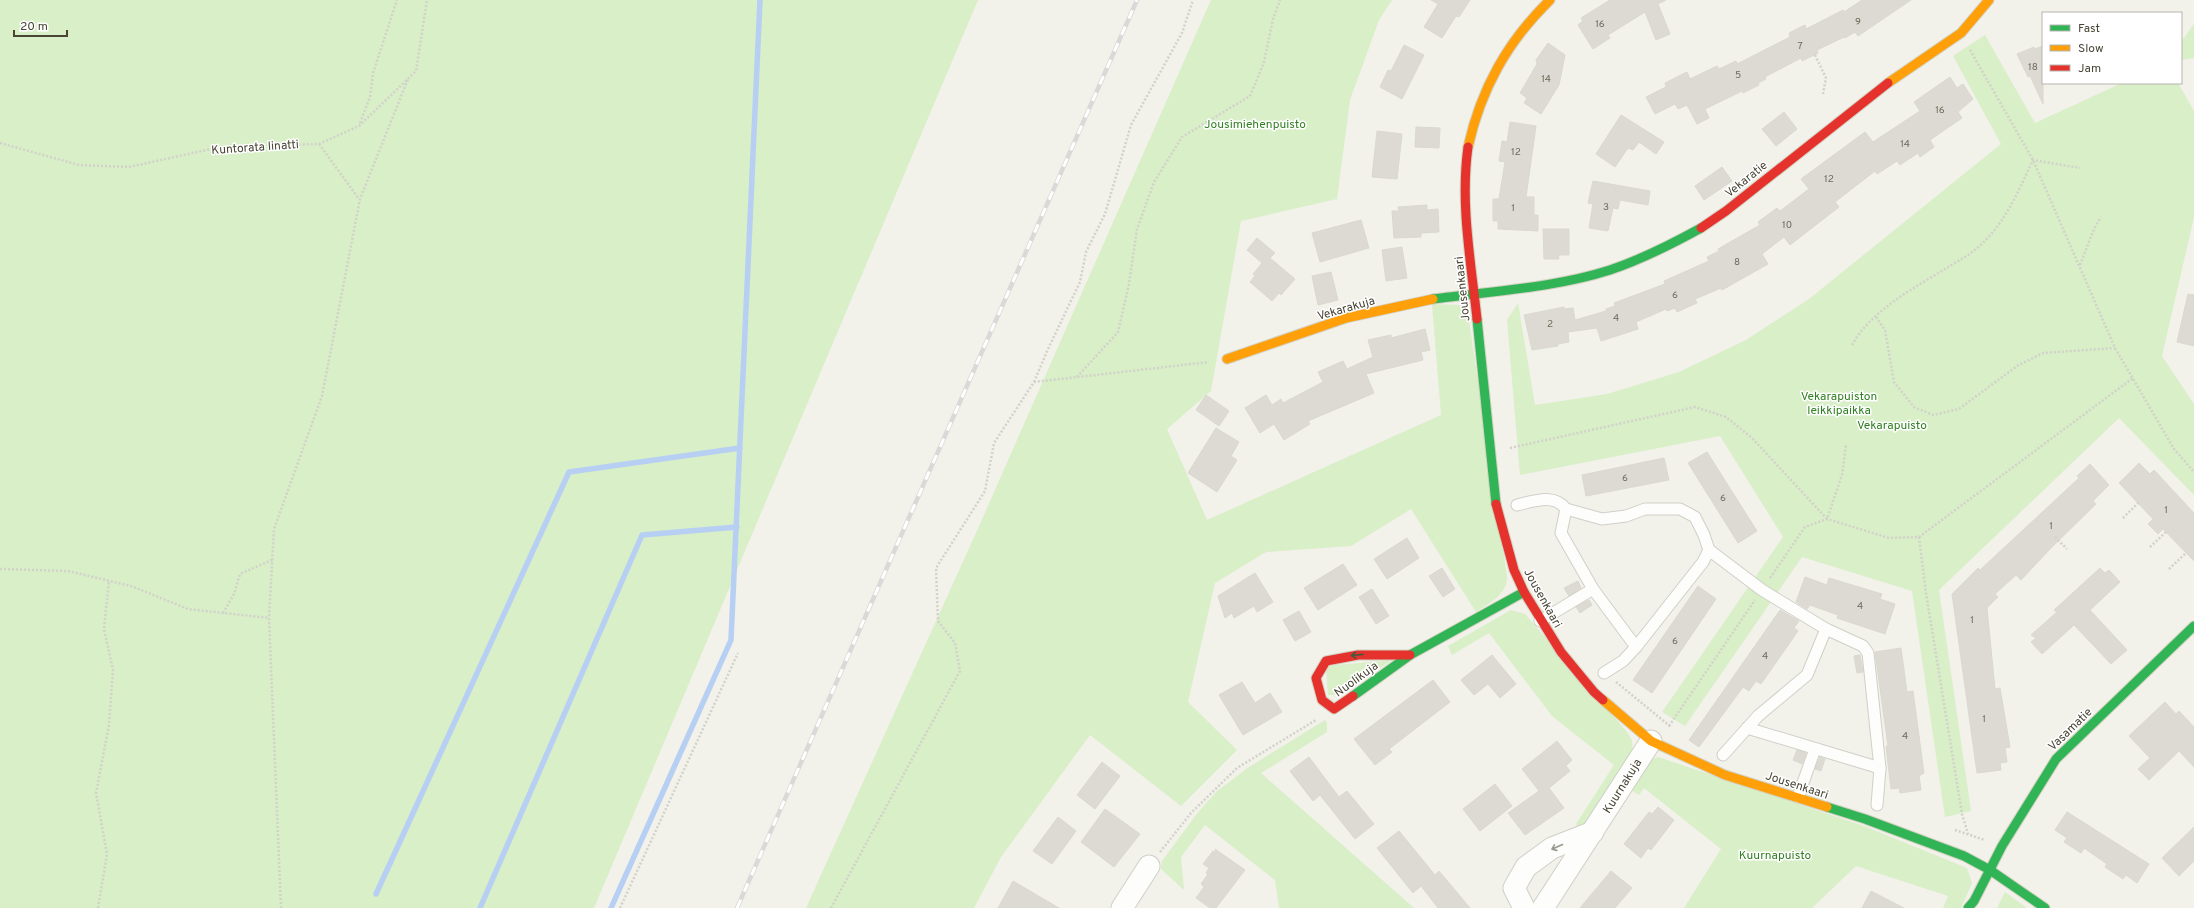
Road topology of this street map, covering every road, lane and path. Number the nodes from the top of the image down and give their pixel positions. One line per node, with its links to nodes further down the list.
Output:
1 (397, 0): 11 (path)
2 (428, 0): 9 (path, Kuntorata Iinatti)
3 (1193, 0): 26 (path)
4 (1280, 0): 24 (path)
5 (1550, 0): 19 (street, Jousenkaari)
6 (1989, 0): 7 (street, Vekaratie)
7 (1961, 33): 14 (path); 19 (street, Vekaratie)
8 (1815, 55): 10 (path)
9 (408, 79): 11 (path, Kuntorata Iinatti); 16 (path)
10 (1823, 94)
11 (359, 126): 13 (path, Kuntorata Iinatti)
12 (0, 143): 13 (path, Kuntorata Iinatti)
13 (319, 144): 16 (path)
14 (2033, 160): 15 (path); 18 (path); 20 (path)
15 (2080, 168)
16 (360, 199): 42 (path)
17 (2101, 217): 18 (path)
18 (2080, 265): 22 (path)
19 (1475, 292): 23 (street, Vekarakuja); 48 (street, Jousenkaari)
20 (1876, 317): 21 (path); 22 (path)
21 (1852, 345)
22 (2115, 348): 25 (path)
23 (1227, 360): 24 (path)
24 (1076, 377): 26 (path)
25 (2133, 378): 29 (path); 36 (path)
26 (1034, 382): 74 (path)
27 (1846, 445): 33 (path)
28 (1509, 449): 33 (path)
29 (2194, 472)
30 (2138, 503): 34 (path)
31 (1518, 505): 32 (lane)
32 (1566, 508): 40 (lane); 46 (lane)
33 (1827, 518): 36 (path); 47 (path)
34 (2123, 518)
35 (2166, 532): 38 (path)
36 (1920, 537): 68 (path)
37 (2055, 537): 39 (path)
38 (2150, 547)
39 (2067, 549)
40 (1709, 550): 47 (lane); 54 (lane)
41 (2186, 553): 44 (path)
42 (272, 560): 49 (path); 50 (path)
43 (0, 569): 45 (path)
44 (2169, 569)
45 (110, 581): 49 (path); 71 (path)
46 (1593, 589): 51 (lane); 54 (lane)
47 (1762, 590): 53 (lane); 59 (path)
48 (1524, 592): 51 (street, Jousenkaari); 56 (street, Nuolikuja)
49 (223, 613): 50 (path)
50 (269, 618): 72 (path)
51 (1540, 621): 61 (street, Jousenkaari)
52 (2194, 626): 70 (street, Vasamatie)
53 (1826, 628): 60 (lane); 64 (lane)
54 (1636, 647): 57 (lane)
55 (738, 653): 73 (path)
56 (1410, 655): 58 (street, Nuolikuja); 58 (street, Nuolikuja, one-way to 58)
57 (1604, 673)
58 (1334, 709): 69 (path)
59 (1669, 726)
60 (1746, 728): 62 (lane); 63 (lane)
61 (1651, 741): 65 (street, Jousenkaari); 67 (street, Kuurnakuja)
62 (1815, 749): 64 (lane); 65 (lane)
63 (1723, 755)
64 (1880, 768): 66 (lane)
65 (1798, 797): 70 (street, Jousenkaari)
66 (1877, 805)
67 (1593, 832): 76 (street, one-way to 76); 77 (street, Kuurnakuja)
68 (1968, 834)
69 (1149, 866): 75 (street)
70 (1990, 870): 78 (street, Vasamatie); 79 (street, Jousenkaari)
71 (98, 908)
72 (281, 908)
73 (620, 908)
74 (831, 908)
75 (1122, 908)
76 (1524, 908)
77 (1543, 908)
78 (1968, 908)
79 (2045, 908)

